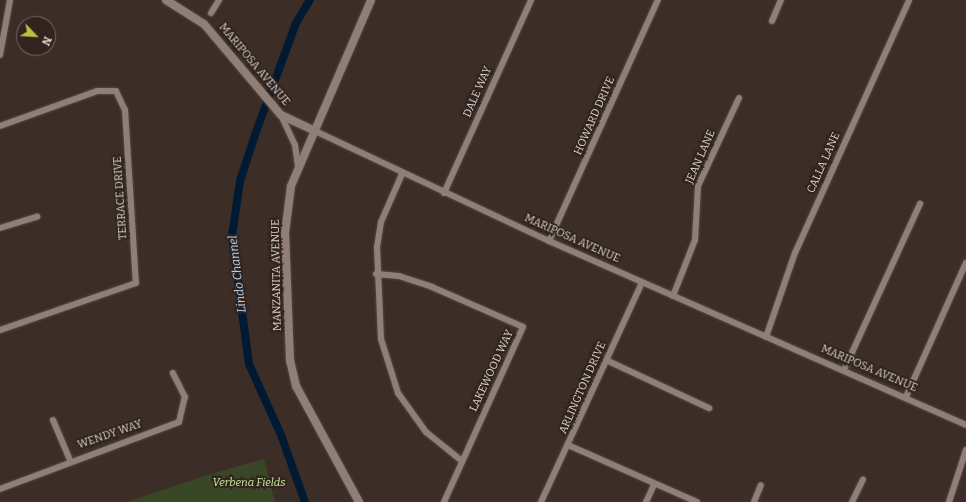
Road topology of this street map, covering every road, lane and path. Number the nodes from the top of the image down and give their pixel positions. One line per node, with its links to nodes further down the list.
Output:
1 (10, 0): 11 (street)
2 (166, 0): 13 (street, MARIPOSA AVENUE)
3 (218, 0): 9 (street)
4 (371, 0): 15 (street, MANZANITA AVENUE)
5 (531, 0): 18 (street, DALE WAY)
6 (658, 0): 22 (street, HOWARD DRIVE)
7 (781, 0): 10 (street)
8 (909, 0): 28 (street, CALLA LANE)
9 (211, 13)
10 (772, 21)
11 (0, 55)
12 (739, 98): 26 (street, JEAN LANE)
13 (281, 115): 15 (street, MARIPOSA AVENUE); 16 (street)
14 (0, 126): 27 (street, TERRACE DRIVE)
15 (313, 130): 16 (street, MANZANITA AVENUE); 17 (street, MARIPOSA AVENUE)
16 (298, 167): 44 (street, MANZANITA AVENUE)
17 (402, 174): 18 (street, MARIPOSA AVENUE); 24 (street)
18 (444, 193): 22 (street, MARIPOSA AVENUE)
19 (920, 204): 30 (street)
20 (37, 217): 21 (street)
21 (0, 228)
22 (549, 241): 25 (street, MARIPOSA AVENUE)
23 (966, 263): 32 (street)
24 (376, 274): 39 (street); 39 (street, LAKEWOOD WAY)
25 (642, 282): 26 (street, MARIPOSA AVENUE); 29 (street, ARLINGTON DRIVE)
26 (673, 296): 28 (street, MARIPOSA AVENUE)
27 (0, 330)
28 (766, 337): 30 (street, MARIPOSA AVENUE)
29 (606, 360): 33 (street); 36 (street, ARLINGTON DRIVE)
30 (844, 370): 32 (street, MARIPOSA AVENUE)
31 (173, 373): 38 (street, WENDY WAY)
32 (906, 397): 35 (street, MARIPOSA AVENUE)
33 (709, 408)
34 (53, 420): 38 (street)
35 (966, 425)
36 (568, 445): 41 (street); 46 (street, ARLINGTON DRIVE)
37 (966, 450): 51 (street)
38 (70, 460): 43 (street, WENDY WAY)
39 (462, 461): 45 (street, LAKEWOOD WAY)
40 (863, 479): 50 (street)
41 (654, 484): 47 (street); 48 (street)
42 (761, 485): 49 (street)
43 (0, 489)
44 (359, 502)
45 (444, 502)
46 (542, 502)
47 (646, 502)
48 (697, 502)
49 (754, 502)
50 (852, 502)
51 (949, 502)

